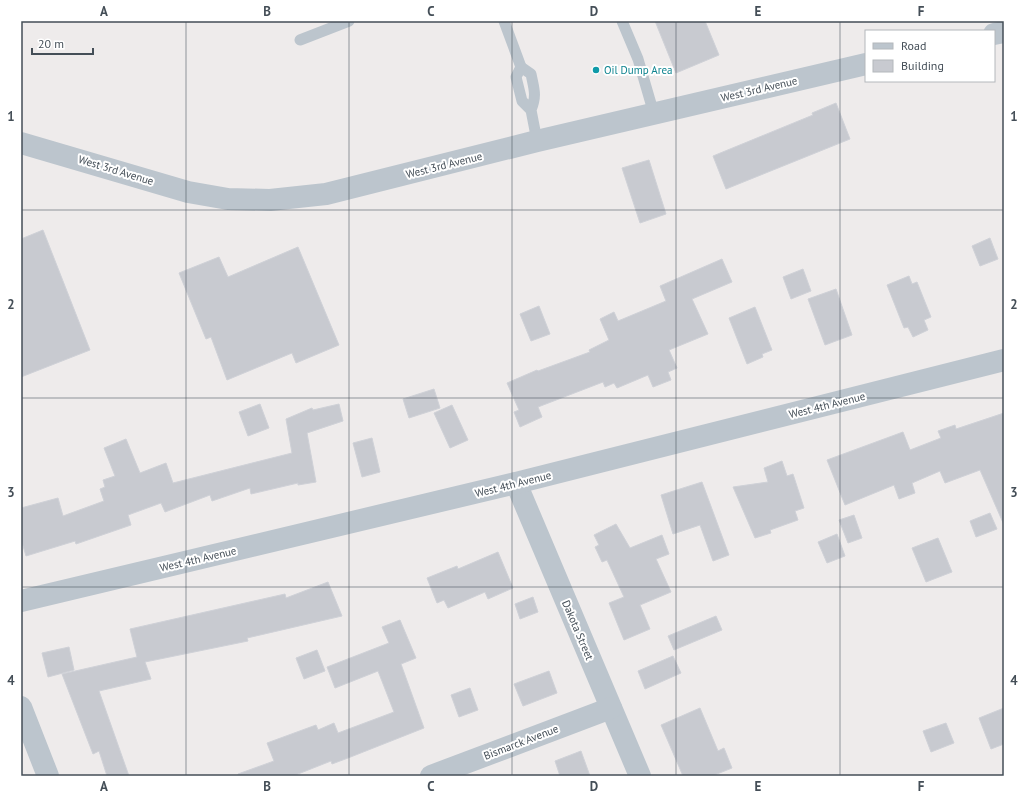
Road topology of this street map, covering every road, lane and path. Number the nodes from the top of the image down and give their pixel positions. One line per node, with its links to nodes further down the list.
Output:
1 (349, 21): 4 (lane)
2 (504, 21): 7 (lane)
3 (622, 21): 6 (lane)
4 (300, 40)
5 (865, 64): 6 (street, West 3rd Avenue)
6 (654, 114): 7 (street, West 3rd Avenue)
7 (537, 141): 8 (street, West 3rd Avenue)
8 (21, 144)
9 (1004, 360): 10 (street, West 4th Avenue)
10 (516, 483): 11 (street, West 4th Avenue); 13 (street, Dakota Street)
11 (21, 601)
12 (21, 707): 14 (street)
13 (611, 708): 15 (street, Bismarck Avenue); 16 (street, Dakota Street)
14 (48, 776)
15 (431, 776)
16 (640, 776)

